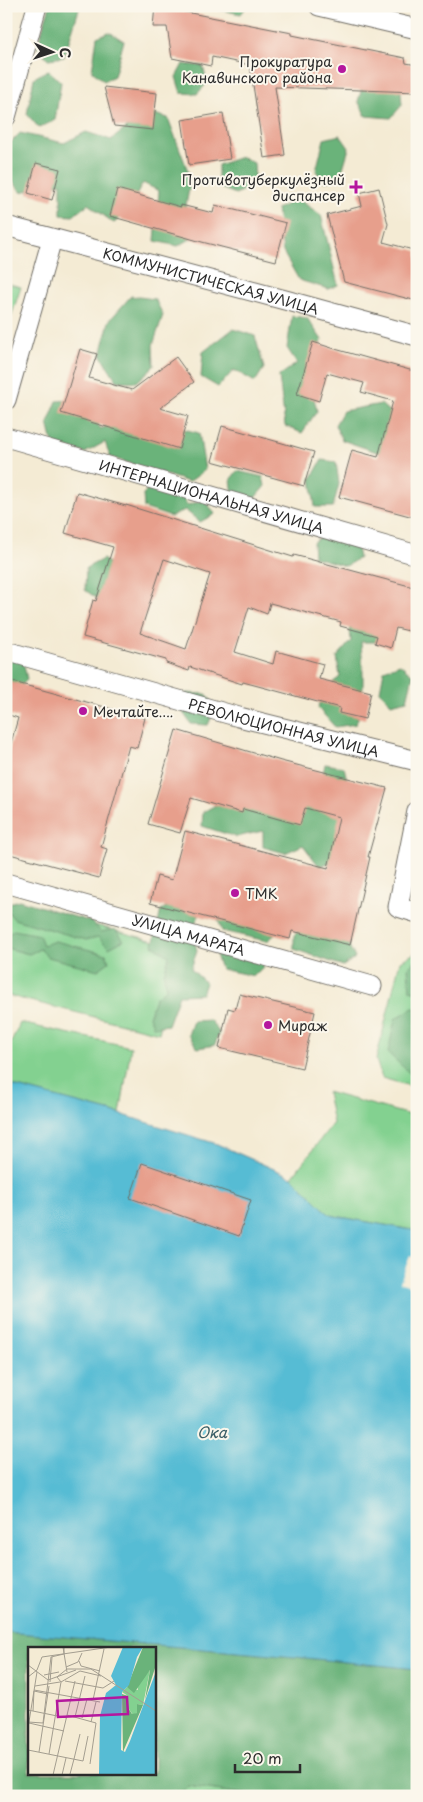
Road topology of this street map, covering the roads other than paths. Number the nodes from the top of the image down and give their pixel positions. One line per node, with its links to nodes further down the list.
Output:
1 (37, 6): 4 (street)
2 (319, 6): 3 (street)
3 (417, 29)
4 (6, 117)
5 (6, 226): 6 (street, КОММУНИСТИЧЕСКАЯ УЛИЦА)
6 (52, 239): 7 (street, КОММУНИСТИЧЕСКАЯ УЛИЦА); 8 (street)
7 (417, 336)
8 (6, 400)
9 (6, 437): 10 (street, ИНТЕРНАЦИОНАЛЬНАЯ УЛИЦА)
10 (417, 555)
11 (6, 652): 12 (street, РЕВОЛЮЦИОННАЯ УЛИЦА)
12 (417, 761)
13 (417, 811): 15 (street)
14 (6, 883): 16 (street, УЛИЦА МАРАТА)
15 (417, 913)
16 (372, 986)

